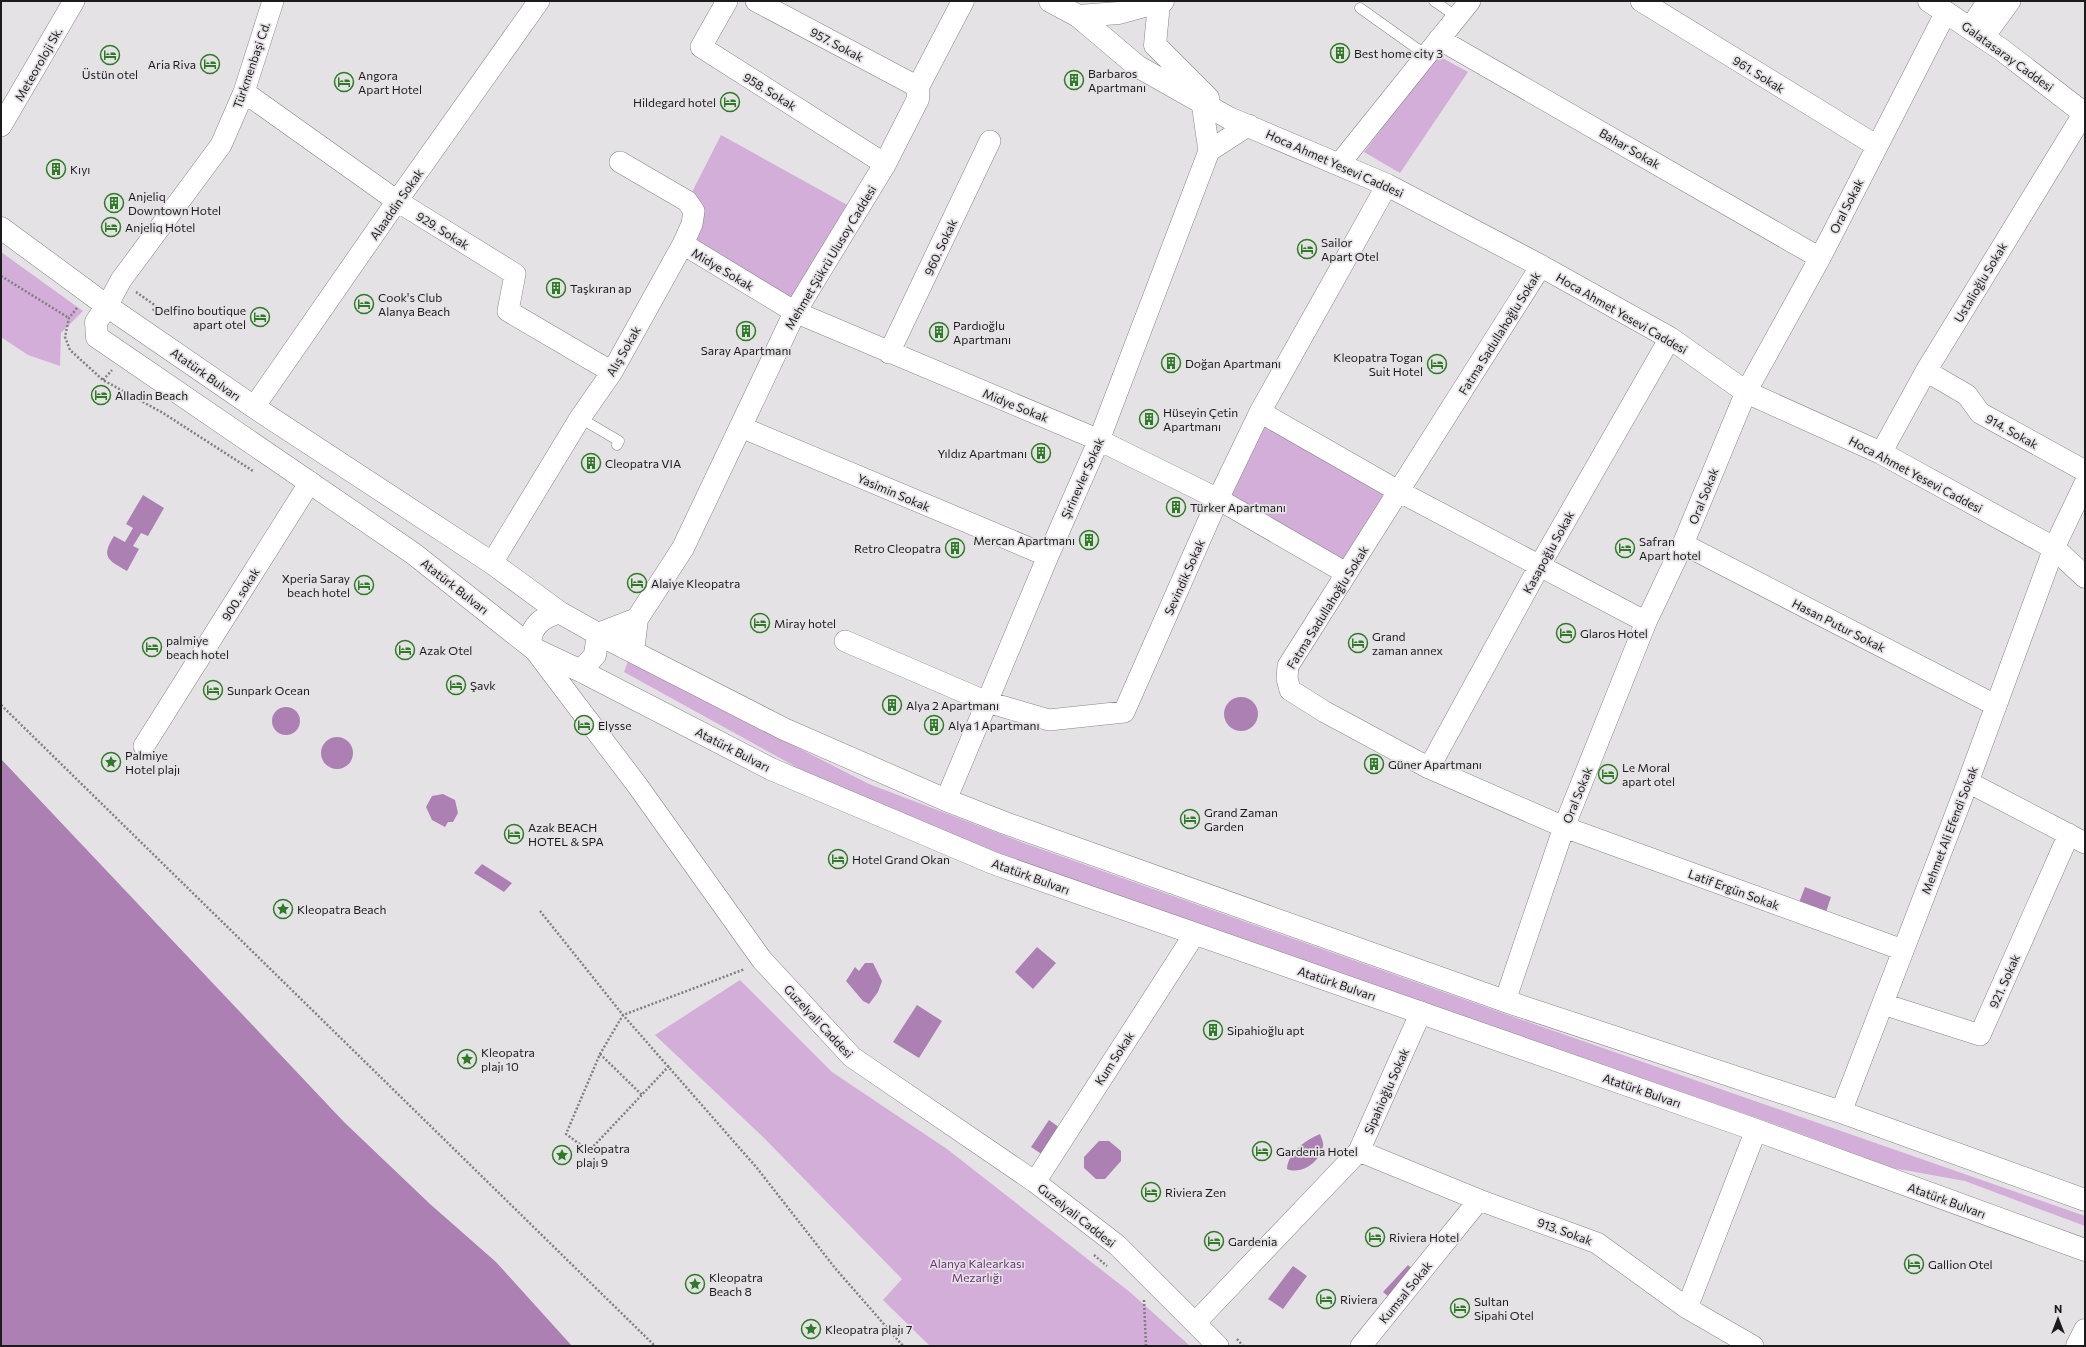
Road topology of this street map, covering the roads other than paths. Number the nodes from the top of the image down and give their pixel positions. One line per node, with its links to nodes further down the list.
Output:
1 (74, 1): 26 (street, Meteoroloji Sk.)
2 (273, 1): 22 (street, Türkmenbaşi Cd.)
3 (539, 1): 34 (street, Alaaddin Sokak)
4 (728, 1): 32 (street, 958. Sokak)
5 (756, 1): 21 (street, 957. Sokak)
6 (963, 1): 21 (street, Mehmet Şükrü Ulusoy Caddesi)
7 (1050, 1): 16 (street, Hoca Ahmet Yesevi Caddesi)
8 (1434, 1): 17 (lane)
9 (1470, 1): 17 (street)
10 (1641, 1): 28 (street, 961. Sokak)
11 (1988, 1): 18 (street)
12 (2010, 1): 18 (street)
13 (1161, 2): 16 (street); 25 (street, Hoca Ahmet Yesevi Caddesi)
14 (1938, 7): 18 (street, Galatasaray Caddesi); 28 (street, Oral Sokak)
15 (1360, 8): 20 (lane)
16 (1078, 16): 23 (street, Hoca Ahmet Yesevi Caddesi)
17 (1457, 17): 19 (street)
18 (1976, 33): 24 (street, Galatasaray Caddesi)
19 (1439, 39): 20 (street); 37 (street, Bahar Sokak)
20 (1426, 55): 31 (street)
21 (918, 87): 32 (street, Mehmet Şükrü Ulusoy Caddesi)
22 (244, 92): 34 (street, 929. Sokak); 39 (street, Türkmenbaşi Cd.)
23 (1202, 103): 25 (street, Hoca Ahmet Yesevi Caddesi); 29 (street, Şirinevler Sokak)
24 (2084, 113): 43 (street, Ustalioğlu Sokak)
25 (1239, 122): 29 (street); 31 (street, Hoca Ahmet Yesevi Caddesi)
26 (1, 126)
27 (990, 141): 42 (street, 960. Sokak)
28 (1877, 146): 37 (street, Oral Sokak)
29 (1209, 151): 50 (street, Şirinevler Sokak)
30 (620, 162): 36 (street, Alış Sokak)
31 (1340, 163): 33 (street, Hoca Ahmet Yesevi Caddesi)
32 (885, 164): 40 (street, Mehmet Şükrü Ulusoy Caddesi)
33 (1387, 184): 38 (street, Hoca Ahmet Yesevi Caddesi); 47 (street, Sevindik Sokak)
34 (397, 202): 44 (street, 929. Sokak); 46 (street, Alaaddin Sokak)
35 (1, 228): 39 (street, Atatürk Bulvarı)
36 (683, 244): 40 (street, Midye Sokak); 44 (street, Alış Sokak)
37 (1820, 258): 45 (street, Oral Sokak)
38 (1541, 266): 41 (street, Hoca Ahmet Yesevi Caddesi); 56 (street, Fatma Sadullahoğlu Sokak)
39 (107, 306): 46 (street, Atatürk Bulvarı); 54 (street, Atatürk Bulvarı)
40 (795, 312): 42 (street, Midye Sokak); 49 (street, Mehmet Şükrü Ulusoy Caddesi)
41 (1670, 338): 45 (street, Hoca Ahmet Yesevi Caddesi); 62 (street, Kasapoğlu Sokak)
42 (889, 353): 50 (street, Midye Sokak)
43 (1926, 371): 52 (street, Ustalioğlu Sokak); 53 (street, 914. Sokak)
44 (612, 372): 48 (street, Alış Sokak)
45 (1746, 392): 52 (street, Hoca Ahmet Yesevi Caddesi); 58 (street, Oral Sokak)
46 (254, 408): 61 (street, Atatürk Bulvarı)
47 (1260, 412): 56 (street); 57 (street, Sevindik Sokak)
48 (580, 418): 51 (lane); 61 (street, Alış Sokak)
49 (741, 427): 60 (street, Yasimin Sokak); 66 (street, Mehmet Şükrü Ulusoy Caddesi)
50 (1099, 440): 57 (street, Midye Sokak); 60 (street, Şirinevler Sokak)
51 (617, 445)
52 (1881, 453): 59 (street, Hoca Ahmet Yesevi Caddesi)
53 (2085, 471)
54 (310, 482): 70 (street, Atatürk Bulvarı); 75 (street, 900. sokak)
55 (2085, 483): 59 (street, Mehmet Ali Efendi Sokak)
56 (1400, 492): 62 (street); 63 (street, Fatma Sadullahoğlu Sokak)
57 (1218, 498): 63 (street, Midye Sokak); 73 (street, Sevindik Sokak)
58 (1683, 544): 67 (street, Oral Sokak); 74 (street, Hasan Putur Sokak)
59 (2054, 548): 64 (street, Hoca Ahmet Yesevi Caddesi); 74 (street, Mehmet Ali Efendi Sokak)
60 (1048, 556): 73 (street, Şirinevler Sokak)
61 (492, 563): 65 (street, Atatürk Bulvarı)
62 (1540, 565): 67 (street); 76 (street, Kasapoğlu Sokak)
63 (1346, 573): 76 (street, Fatma Sadullahoğlu Sokak)
64 (2085, 577)
65 (559, 612): 68 (street, Atatürk Bulvarı); 70 (street)
66 (637, 619): 68 (street); 71 (street, Mehmet Şükrü Ulusoy Caddesi)
67 (1646, 622): 79 (street, Oral Sokak)
68 (598, 634): 71 (street, Atatürk Bulvarı); 72 (street)
69 (845, 641): 73 (street, Sevindik Sokak)
70 (534, 649): 72 (street, Atatürk Bulvarı); 89 (street, Guzelyali Caddesi)
71 (633, 652): 78 (street, Atatürk Bulvarı)
72 (581, 671): 81 (street, Atatürk Bulvarı)
73 (987, 702): 78 (street, Şirinevler Sokak)
74 (1995, 705): 77 (street, Mehmet Ali Efendi Sokak)
75 (144, 746)
76 (1430, 768): 79 (street, Fatma Sadullahoğlu Sokak)
77 (1968, 782): 80 (street, 921. Sokak); 82 (street, Mehmet Ali Efendi Sokak)
78 (946, 800): 83 (street, Atatürk Bulvarı)
79 (1564, 827): 82 (street, Latif Ergün Sokak); 83 (street, Oral Sokak)
80 (2077, 838): 84 (street, 921. Sokak)
81 (1194, 935): 85 (street, Atatürk Bulvarı); 89 (street, Kum Sokak)
82 (1903, 950): 84 (street, Mehmet Ali Efendi Sokak)
83 (1505, 1001): 86 (street, Atatürk Bulvarı)
84 (1883, 1004): 86 (street, Mehmet Ali Efendi Sokak)
85 (1421, 1012): 87 (street, Atatürk Bulvarı); 88 (street, Sipahioğlu Sokak)
86 (1841, 1112): 91 (street, Atatürk Bulvarı)
87 (1756, 1130): 92 (street, Atatürk Bulvarı); 93 (street)
88 (1359, 1151): 90 (street, 913. Sokak); 94 (street, Sipahioğlu Sokak)
89 (1035, 1182): 94 (street, Guzelyali Caddesi)
90 (1479, 1200): 93 (street, 913. Sokak); 97 (street, Kumsal Sokak)
91 (2085, 1200)
92 (2085, 1250)
93 (1687, 1308): 98 (street, 913. Sokak)
94 (1196, 1322): 96 (street, Guzelyali Caddesi)
95 (2085, 1330): 99 (street)
96 (1226, 1341)
97 (1361, 1346)
98 (1753, 1346)
99 (2077, 1346)

